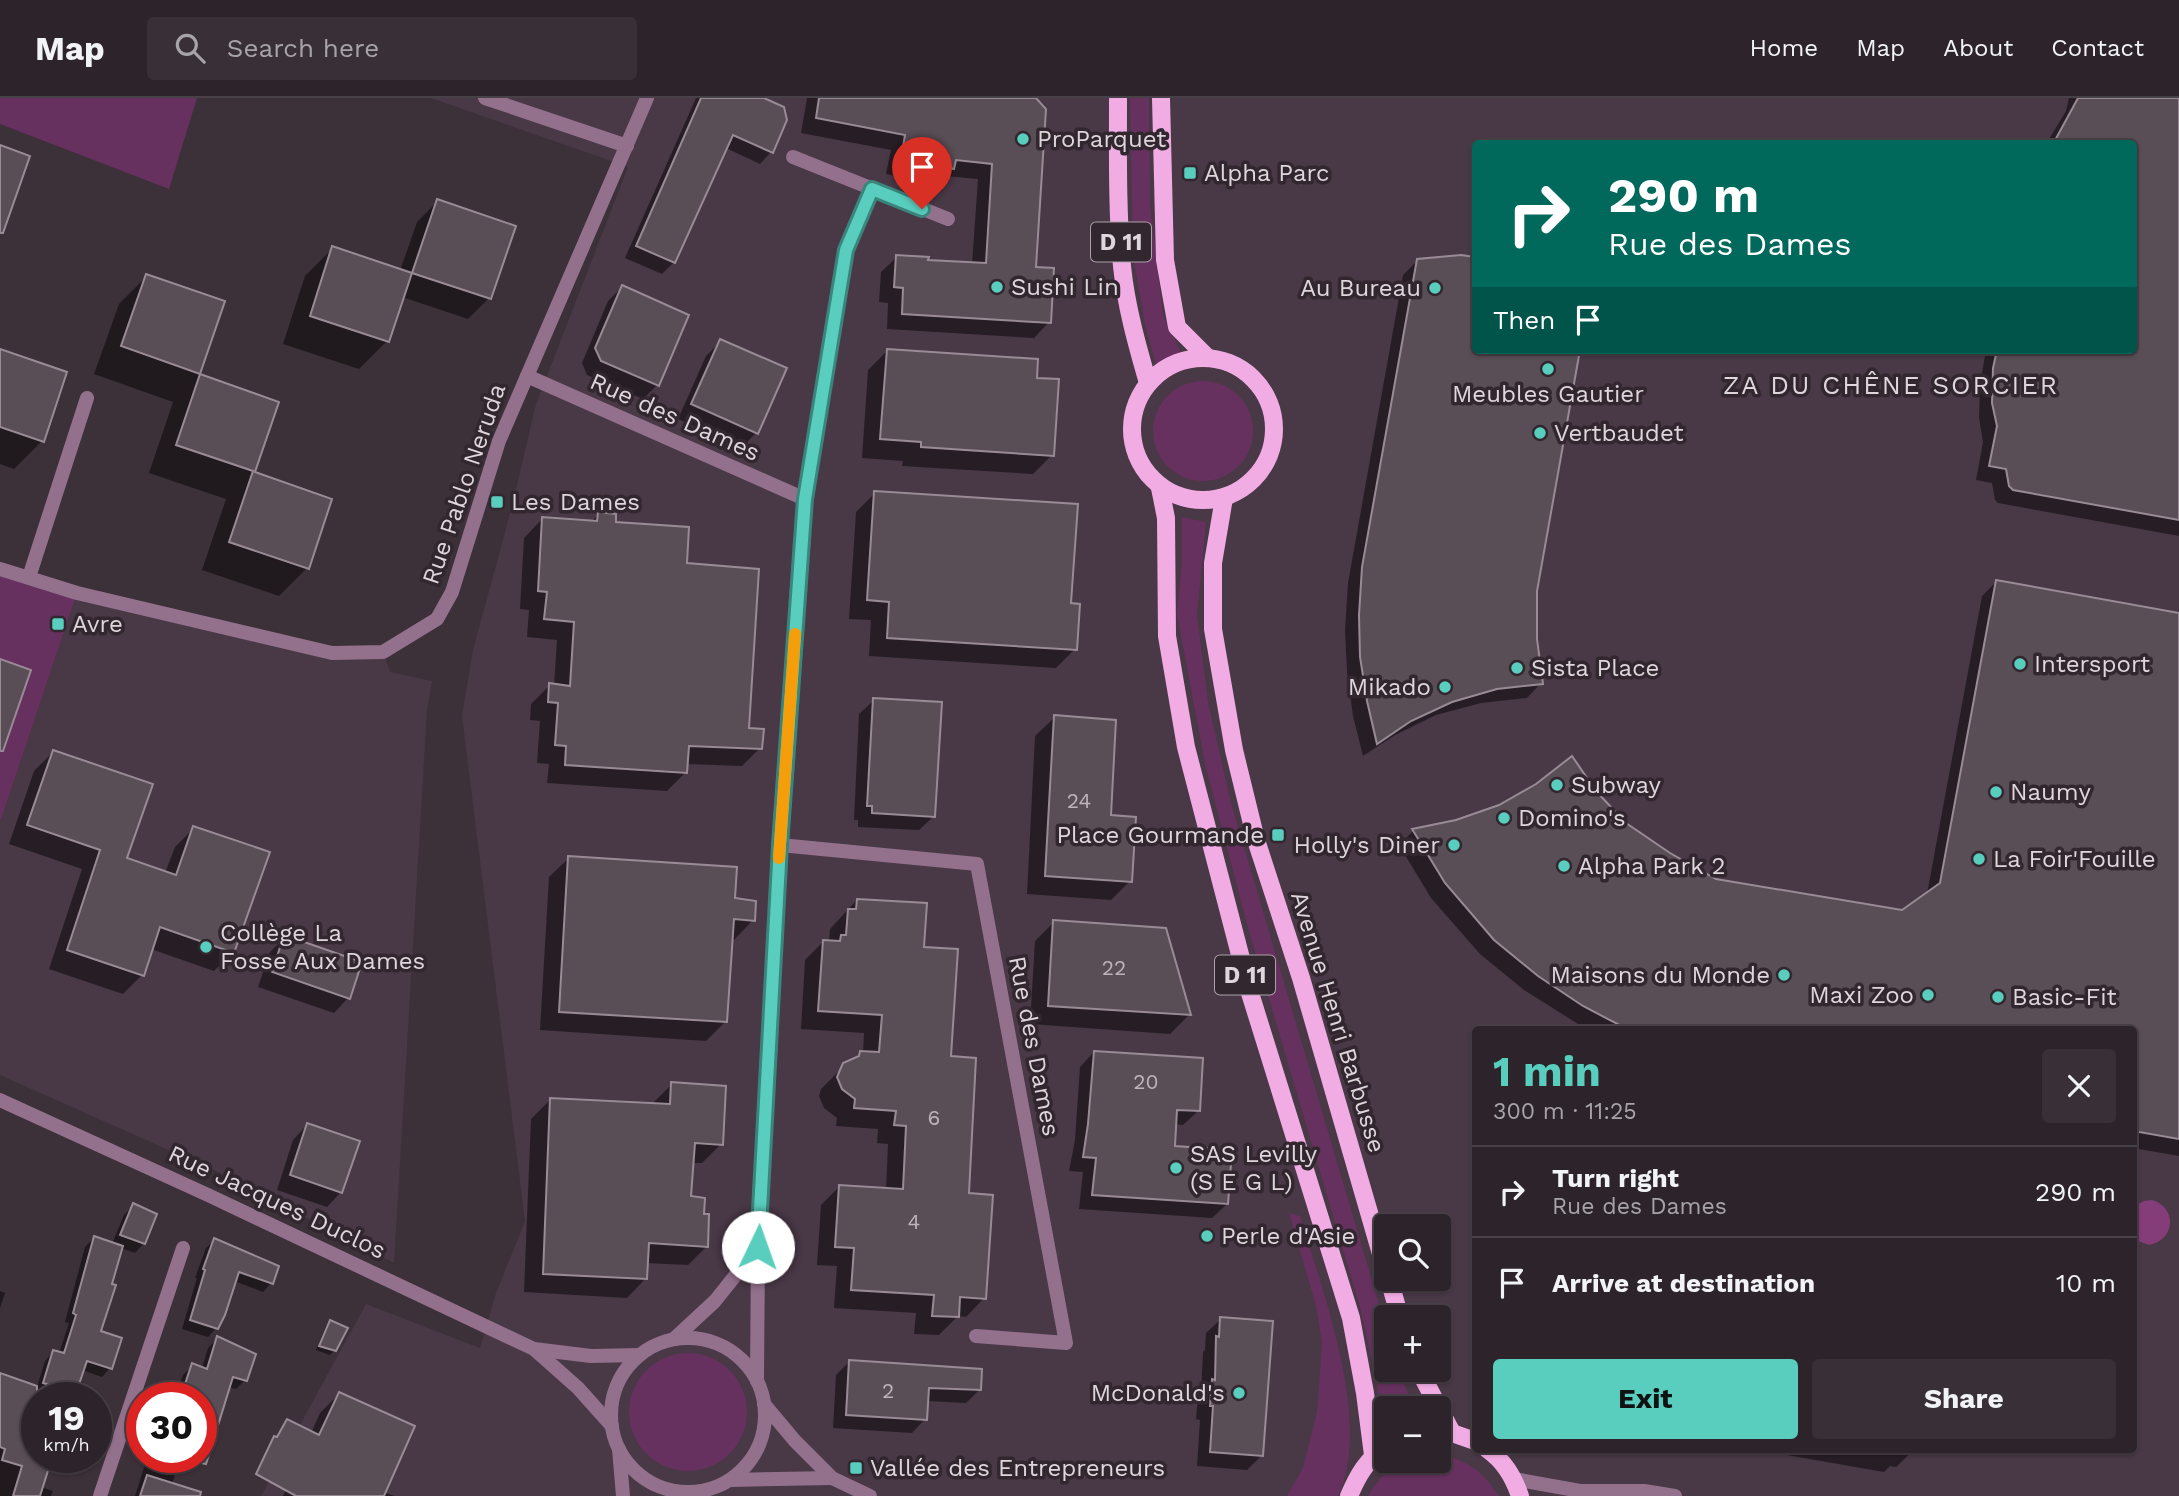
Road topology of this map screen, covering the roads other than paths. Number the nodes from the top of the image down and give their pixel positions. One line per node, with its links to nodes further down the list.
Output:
1 (485, 98): 5 (street)
2 (647, 98): 5 (street, Rue Pablo Neruda)
3 (1118, 98): 11 (main road, D 11)
4 (1161, 98): 9 (main road, D 11)
5 (627, 146): 10 (street, Rue Pablo Neruda)
6 (793, 157): 7 (street)
7 (872, 189): 8 (street); 15 (street)
8 (948, 219)
9 (1207, 357): 11 (main road); 14 (main road)
10 (527, 376): 15 (street, Rue des Dames); 17 (street, Rue Pablo Neruda)
11 (1148, 383): 13 (main road)
12 (87, 398): 17 (street)
13 (1160, 488): 14 (main road); 30 (main road, D 11)
14 (1224, 498): 20 (main road, Avenue Henri Barbusse / D 11)
15 (805, 499): 18 (street)
16 (0, 569): 17 (street, Rue Pablo Neruda)
17 (29, 577)
18 (780, 845): 21 (street); 23 (street, Rue des Dames)
19 (0, 1100): 25 (street, Rue Jacques Duclos)
20 (1374, 1230)
21 (758, 1247): 24 (street); 27 (street)
22 (183, 1248): 41 (street)
23 (976, 1336)
24 (674, 1339): 26 (street, Rue Jacques Duclos); 27 (street, Rue Jacques Duclos)
25 (534, 1349): 26 (street, Rue Jacques Duclos); 29 (street, Rue Jacques Duclos)
26 (640, 1355): 29 (street, Rue Jacques Duclos)
27 (757, 1381): 28 (street, Rue Jacques Duclos)
28 (764, 1404): 36 (street, Rue Jacques Duclos); 37 (street, Rue Jacques Duclos)
29 (612, 1426): 33 (street, Rue Jacques Duclos)
30 (1374, 1430)
31 (1451, 1434): 32 (main road)
32 (1472, 1440)
33 (618, 1448): 39 (street, Rue Jacques Duclos); 42 (street)
34 (1492, 1453): 38 (main road)
35 (1374, 1457): 44 (main road)
36 (832, 1478): 37 (street, Rue Jacques Duclos); 43 (street, Rue Jacques Duclos)
37 (730, 1480): 39 (street, Rue Jacques Duclos)
38 (1517, 1488): 40 (street)
39 (704, 1493)
40 (1576, 1493): 45 (street)
41 (100, 1496)
42 (623, 1496)
43 (870, 1496)
44 (1349, 1496)
45 (1675, 1496)

